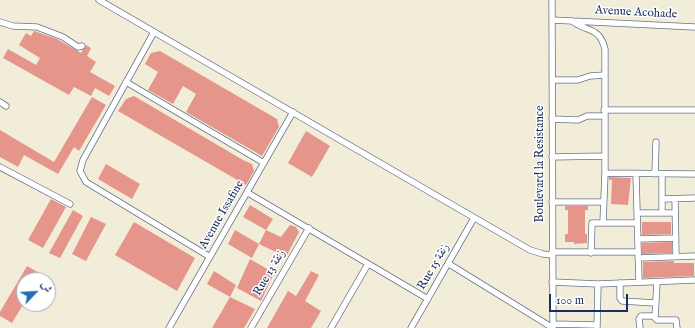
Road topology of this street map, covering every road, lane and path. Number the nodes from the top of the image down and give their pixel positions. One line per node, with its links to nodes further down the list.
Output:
1 (99, 0): 7 (street)
2 (552, 0): 3 (street, Boulevard la Resistance)
3 (552, 20): 4 (street, Avenue Acohade); 10 (street, Boulevard la Resistance)
4 (572, 21): 6 (street, Avenue Acohade); 9 (street)
5 (0, 22): 8 (street)
6 (695, 27)
7 (154, 32): 11 (street); 15 (street)
8 (82, 46)
9 (605, 75): 10 (street); 16 (street)
10 (552, 80): 17 (street, Boulevard la Resistance)
11 (126, 82): 21 (street); 49 (street)
12 (0, 102): 13 (street)
13 (6, 106)
14 (695, 110): 16 (street)
15 (293, 112): 21 (street, Avenue Issafine); 38 (street)
16 (604, 113): 17 (street); 19 (street)
17 (552, 119): 20 (street, Boulevard la Resistance)
18 (656, 142): 25 (street)
19 (604, 156): 20 (street); 23 (street)
20 (552, 157): 32 (street, Boulevard la Resistance)
21 (264, 163): 28 (street, Avenue Issafine)
22 (0, 166): 34 (street)
23 (605, 173): 24 (street); 33 (street)
24 (636, 174): 25 (street); 35 (street)
25 (655, 174): 26 (street)
26 (662, 174): 27 (street); 30 (street)
27 (695, 174)
28 (248, 193): 41 (street); 49 (street, Avenue Issafine)
29 (695, 198): 31 (street)
30 (663, 199): 31 (street); 36 (street)
31 (675, 199): 37 (street)
32 (552, 202): 33 (street); 45 (street, Boulevard la Resistance)
33 (603, 202): 39 (street)
34 (70, 204)
35 (637, 213): 36 (street); 40 (street)
36 (662, 213): 37 (street)
37 (674, 213): 42 (street)
38 (474, 218): 45 (street); 51 (street, Rue 15 زنقة)
39 (603, 224): 40 (street); 44 (street)
40 (637, 224): 43 (street)
41 (309, 228): 50 (street); 64 (street, Rue 13 زنقة)
42 (675, 238): 43 (street); 47 (street)
43 (638, 239): 46 (street)
44 (591, 253): 45 (street); 46 (street)
45 (552, 254): 53 (street, Boulevard la Resistance)
46 (638, 255): 47 (street); 54 (street)
47 (676, 256): 48 (street)
48 (695, 256)
49 (210, 257): 63 (street, Avenue Issafine)
50 (368, 264): 58 (street); 65 (street)
51 (449, 264): 58 (street, Rue 15 زنقة); 61 (street)
52 (695, 280): 55 (street)
53 (552, 282): 57 (street); 61 (street, Boulevard la Resistance)
54 (639, 282): 55 (street); 56 (street)
55 (657, 282): 59 (street)
56 (620, 283): 57 (street); 59 (street)
57 (598, 284): 62 (street)
58 (428, 299): 66 (street, Rue 15 زنقة)
59 (655, 303): 60 (street)
60 (654, 316): 67 (street); 68 (street)
61 (552, 326): 62 (street)
62 (597, 326)
63 (169, 328)
64 (251, 328)
65 (331, 328)
66 (411, 328)
67 (640, 328)
68 (677, 328)

